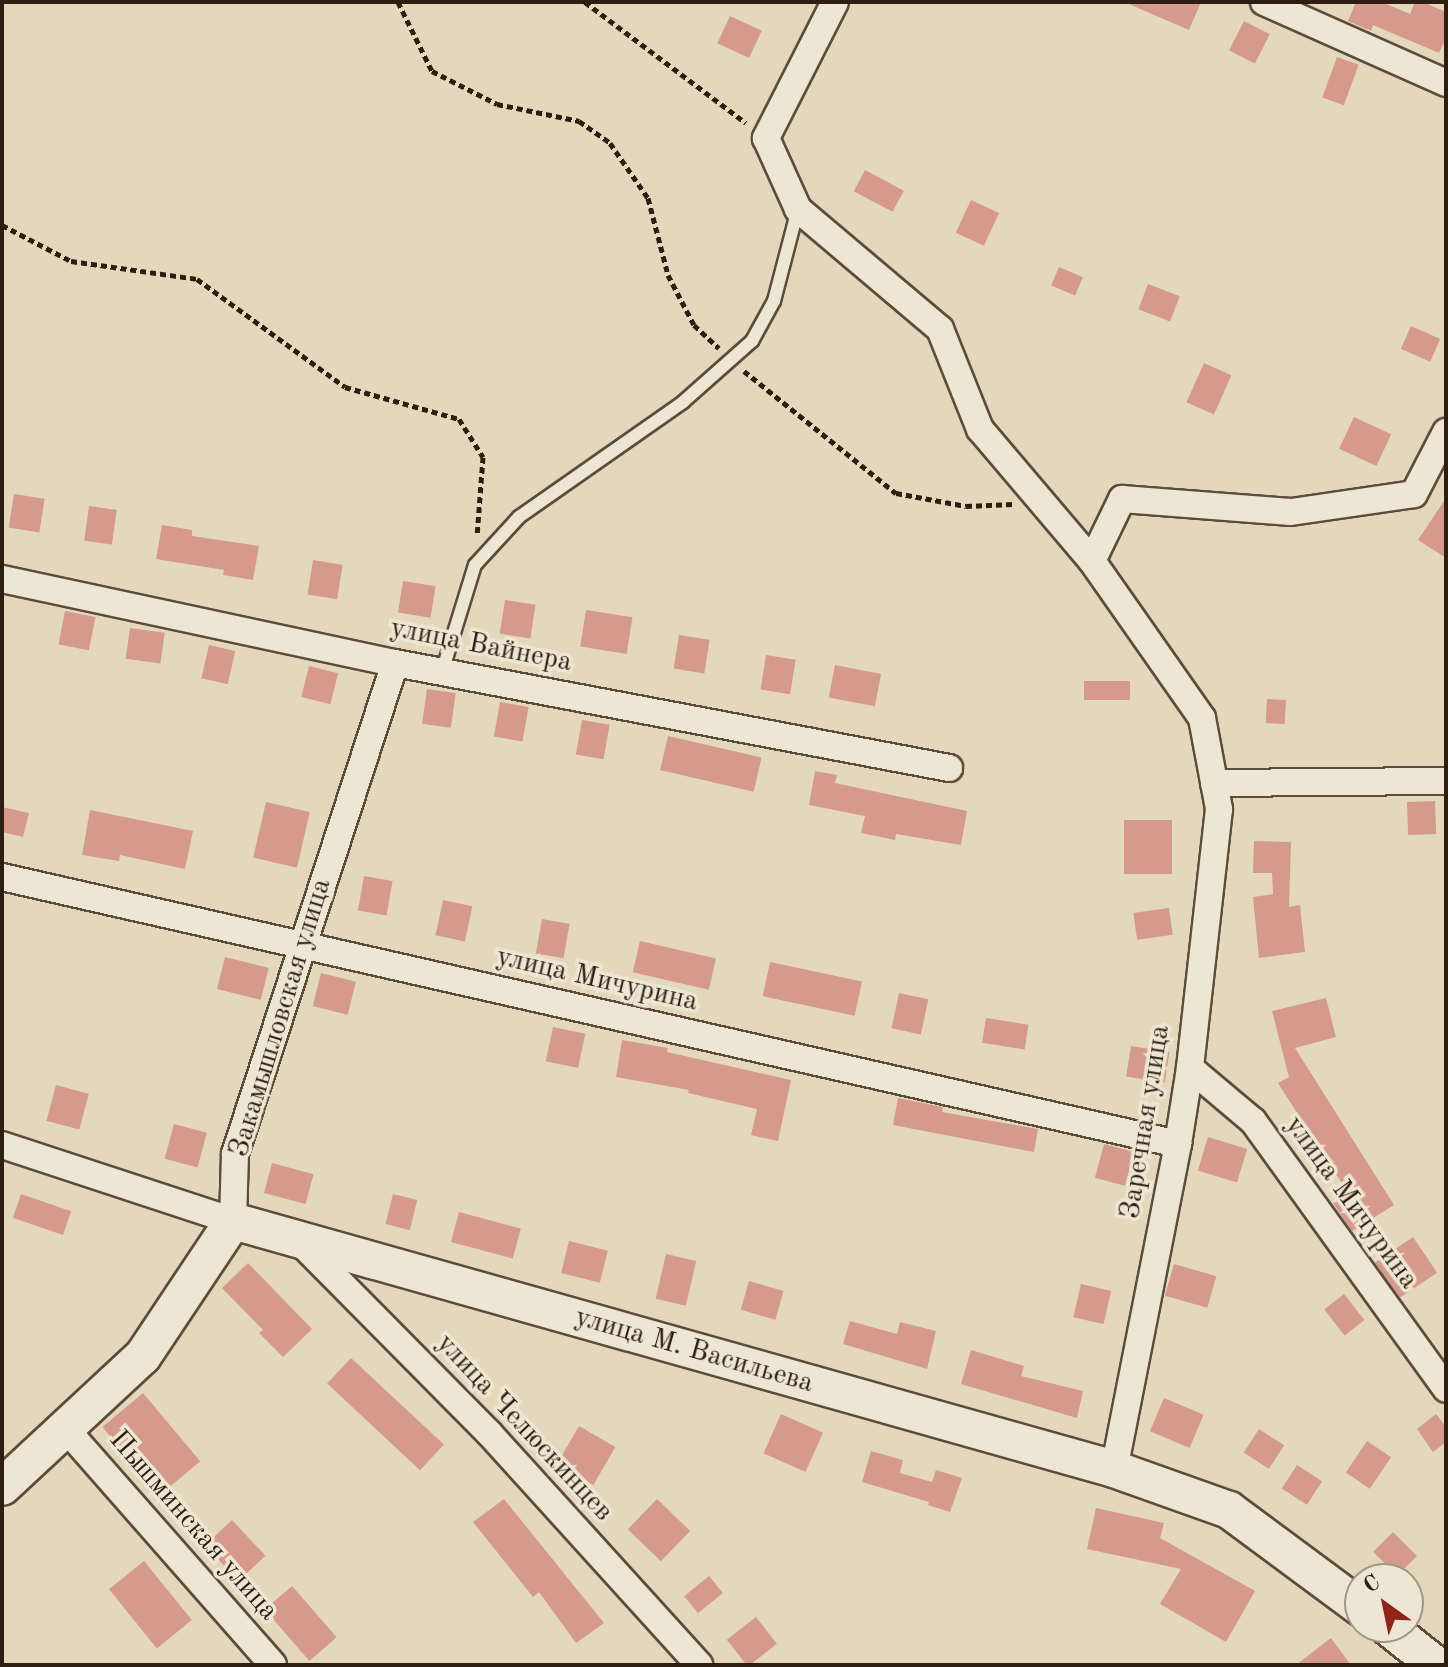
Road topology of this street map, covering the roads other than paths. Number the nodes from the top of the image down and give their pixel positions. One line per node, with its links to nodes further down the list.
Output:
1 (835, 2): 4 (street)
2 (1264, 2): 3 (street)
3 (1446, 83)
4 (798, 209): 6 (street, Заречная улица); 9 (lane)
5 (1446, 432): 6 (street)
6 (1092, 561): 12 (street, Заречная улица)
7 (2, 579): 8 (street, улица Вайнера)
8 (395, 663): 9 (street, улица Вайнера); 14 (street, Закамышловская улица)
9 (442, 672): 10 (street, улица Вайнера)
10 (949, 768)
11 (1446, 781): 12 (street)
12 (1214, 783): 15 (street, Заречная улица)
13 (2, 877): 14 (street, улица Мичурина)
14 (302, 946): 16 (street, улица Мичурина); 18 (street, Закамышловская улица)
15 (1190, 1068): 16 (street, Заречная улица); 20 (street, улица Мичурина)
16 (1178, 1144): 22 (street, Заречная улица)
17 (2, 1145): 18 (street, улица М. Васильева)
18 (233, 1221): 19 (street, улица М. Васильева); 21 (street)
19 (297, 1239): 22 (street, улица М. Васильева); 27 (street, улица Челюскинцев)
20 (1446, 1389)
21 (65, 1428): 23 (street); 26 (street, Пышминская улица)
22 (1114, 1469): 24 (street, улица М. Васильева)
23 (2, 1487)
24 (1344, 1595)
25 (1408, 1643): 28 (street)
26 (273, 1665)
27 (699, 1665)
28 (1436, 1665)

